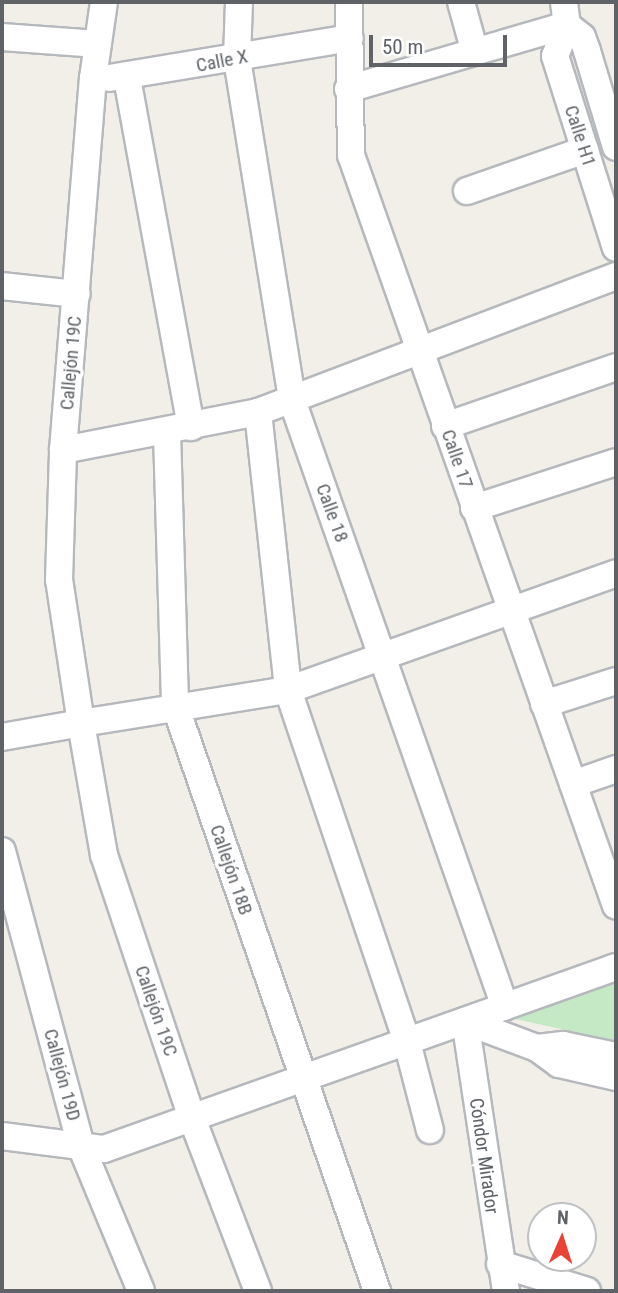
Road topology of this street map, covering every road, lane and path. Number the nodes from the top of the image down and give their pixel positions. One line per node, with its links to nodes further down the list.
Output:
1 (104, 2): 8 (street, Callejón 19C)
2 (239, 2): 10 (street, Calle 18)
3 (349, 2): 7 (street, Calle 17)
4 (461, 2): 9 (street)
5 (566, 13): 9 (street); 14 (street); 16 (street, Calle H1)
6 (2, 37): 8 (street)
7 (350, 38): 10 (street, Calle X); 13 (street, Calle 17)
8 (98, 44): 12 (street, Callejón 19C)
9 (474, 49): 13 (street)
10 (237, 59): 11 (street, Calle X); 24 (street, Calle 18)
11 (127, 78): 12 (street, Calle X); 27 (street, Callejón 18B)
12 (93, 79): 21 (street, Callejón 19C)
13 (348, 89): 22 (street, Calle 17)
14 (608, 94): 15 (street)
15 (616, 147)
16 (585, 150): 17 (street); 18 (street, Calle H1)
17 (467, 191)
18 (616, 248)
19 (616, 276): 22 (street)
20 (2, 286): 21 (street)
21 (77, 294): 28 (street, Callejón 19C)
22 (419, 352): 24 (street); 26 (street, Calle 17)
23 (616, 368): 26 (street)
24 (292, 400): 25 (street); 33 (street, Calle 18)
25 (258, 412): 27 (street); 35 (street)
26 (445, 426): 30 (street, Calle 17)
27 (179, 430): 28 (street); 37 (street, Callejón 18B)
28 (63, 450): 38 (street, Callejón 19C)
29 (616, 462): 30 (street)
30 (474, 508): 32 (street, Calle 17)
31 (616, 573): 32 (street)
32 (511, 611): 33 (street); 36 (street, Calle 17)
33 (384, 657): 35 (street); 46 (street, Calle 18)
34 (616, 681): 36 (street)
35 (288, 690): 37 (street); 48 (street)
36 (544, 704): 41 (street, Calle 17)
37 (175, 705): 38 (street); 52 (street, Callejón 18B)
38 (81, 723): 39 (street); 53 (street, Callejón 19C)
39 (2, 737)
40 (616, 769): 41 (street)
41 (573, 784): 43 (street, Calle 17)
42 (2, 852): 56 (street, Callejón 19D)
43 (610, 867): 44 (street, Calle 17)
44 (616, 906)
45 (616, 967): 46 (street)
46 (505, 1007): 47 (street)
47 (464, 1021): 48 (street); 49 (street); 57 (street, Cóndor Mirador)
48 (407, 1042): 52 (street); 54 (street)
49 (537, 1048): 50 (street); 51 (street)
50 (616, 1056)
51 (616, 1077)
52 (302, 1079): 53 (street); 60 (street, Callejón 18B)
53 (192, 1118): 56 (street); 59 (street, Callejón 19C)
54 (430, 1130)
55 (2, 1136): 56 (street)
56 (81, 1146): 58 (street, Callejón 19D)
57 (500, 1264): 61 (street, Cóndor Mirador); 62 (street)
58 (141, 1291)
59 (258, 1291)
60 (377, 1291)
61 (506, 1291)
62 (587, 1291)

